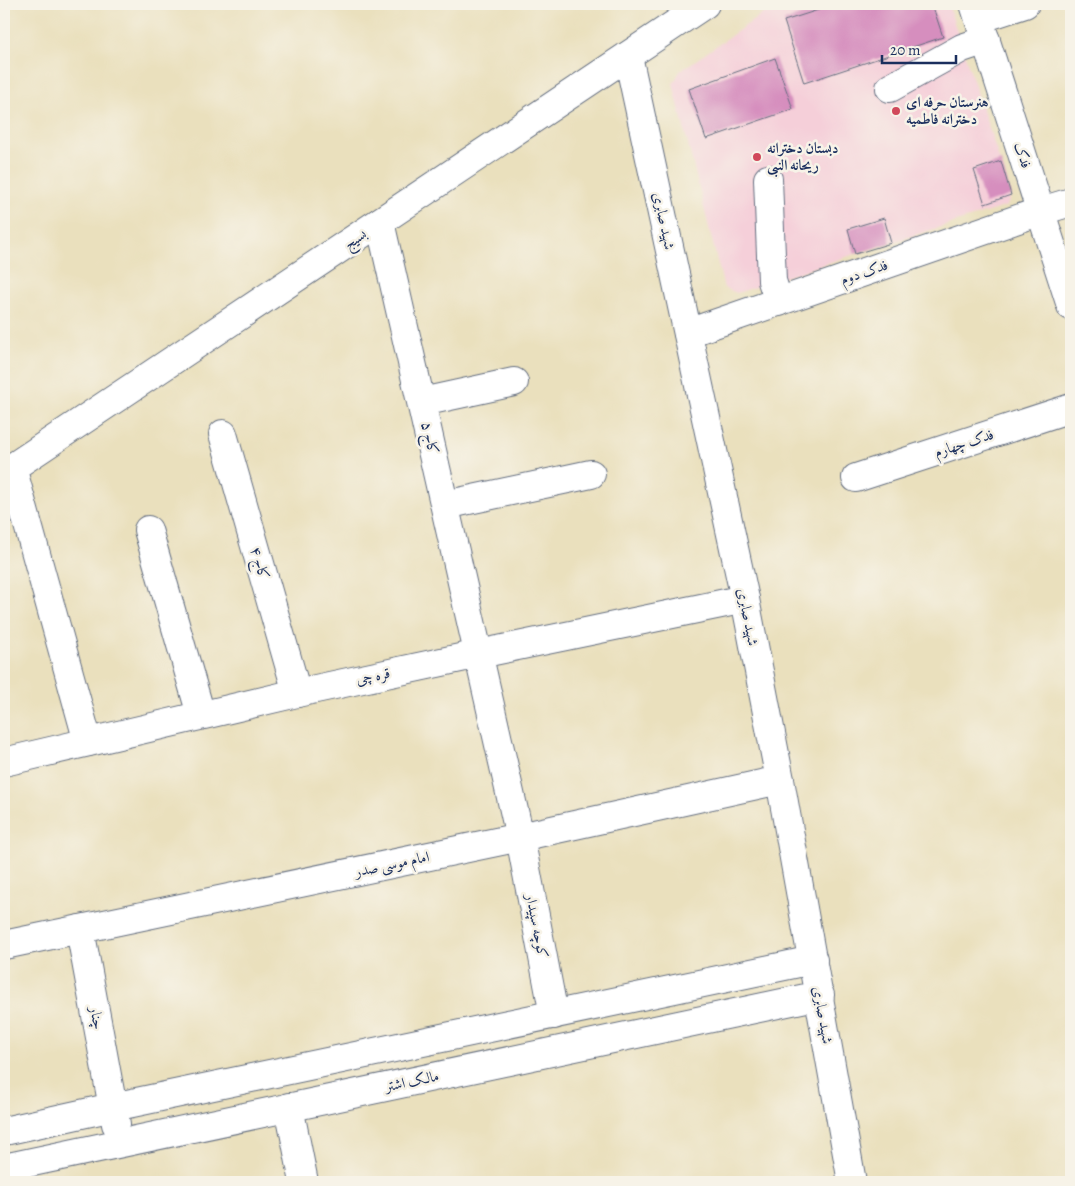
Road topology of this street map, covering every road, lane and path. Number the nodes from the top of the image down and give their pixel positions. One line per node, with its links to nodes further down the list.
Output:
1 (705, 4): 4 (street, بسیج)
2 (1025, 4): 3 (street)
3 (980, 21): 5 (street); 8 (street, فدک)
4 (628, 56): 9 (street, بسیج); 12 (street, شهید صابری)
5 (890, 88)
6 (768, 179): 10 (street)
7 (1071, 202): 8 (street, فدک دوم)
8 (1041, 211): 10 (street, فدک دوم); 11 (street, فدک)
9 (380, 222): 14 (street, کاج ۵); 17 (street, بسیج)
10 (779, 302): 12 (street, فدک دوم)
11 (1071, 306)
12 (688, 333): 22 (street, شهید صابری)
13 (514, 382): 14 (street)
14 (422, 402): 20 (street, کاج ۵)
15 (1071, 408): 19 (street, فدک چهارم)
16 (223, 434): 24 (street, کاج ۴)
17 (8, 470): 26 (street)
18 (591, 474): 20 (street)
19 (856, 478)
20 (445, 506): 23 (street, کاج ۵)
21 (148, 530): 25 (street)
22 (745, 599): 23 (street, قره چی); 28 (street, شهید صابری)
23 (479, 654): 24 (street, قره چی); 29 (street, کوچه سپیدار)
24 (297, 693): 25 (street, قره چی)
25 (201, 715): 26 (street, قره چی)
26 (88, 742): 27 (street, قره چی)
27 (4, 762)
28 (780, 780): 29 (street, امام موسی صدر); 32 (street, شهید صابری)
29 (520, 837): 30 (street, امام موسی صدر); 34 (street, کوچه سپیدار)
30 (80, 929): 31 (street, امام موسی صدر); 35 (street, چنار)
31 (4, 945)
32 (813, 960): 33 (street, شهید صابری); 34 (street)
33 (820, 994): 36 (street, مالک اشتر); 41 (street, شهید صابری)
34 (554, 1014): 35 (street)
35 (113, 1107): 37 (street); 38 (street, چنار)
36 (289, 1107): 38 (street, مالک اشتر); 40 (street)
37 (4, 1131)
38 (119, 1143): 39 (street, مالک اشتر)
39 (4, 1168)
40 (304, 1182)
41 (852, 1182)

